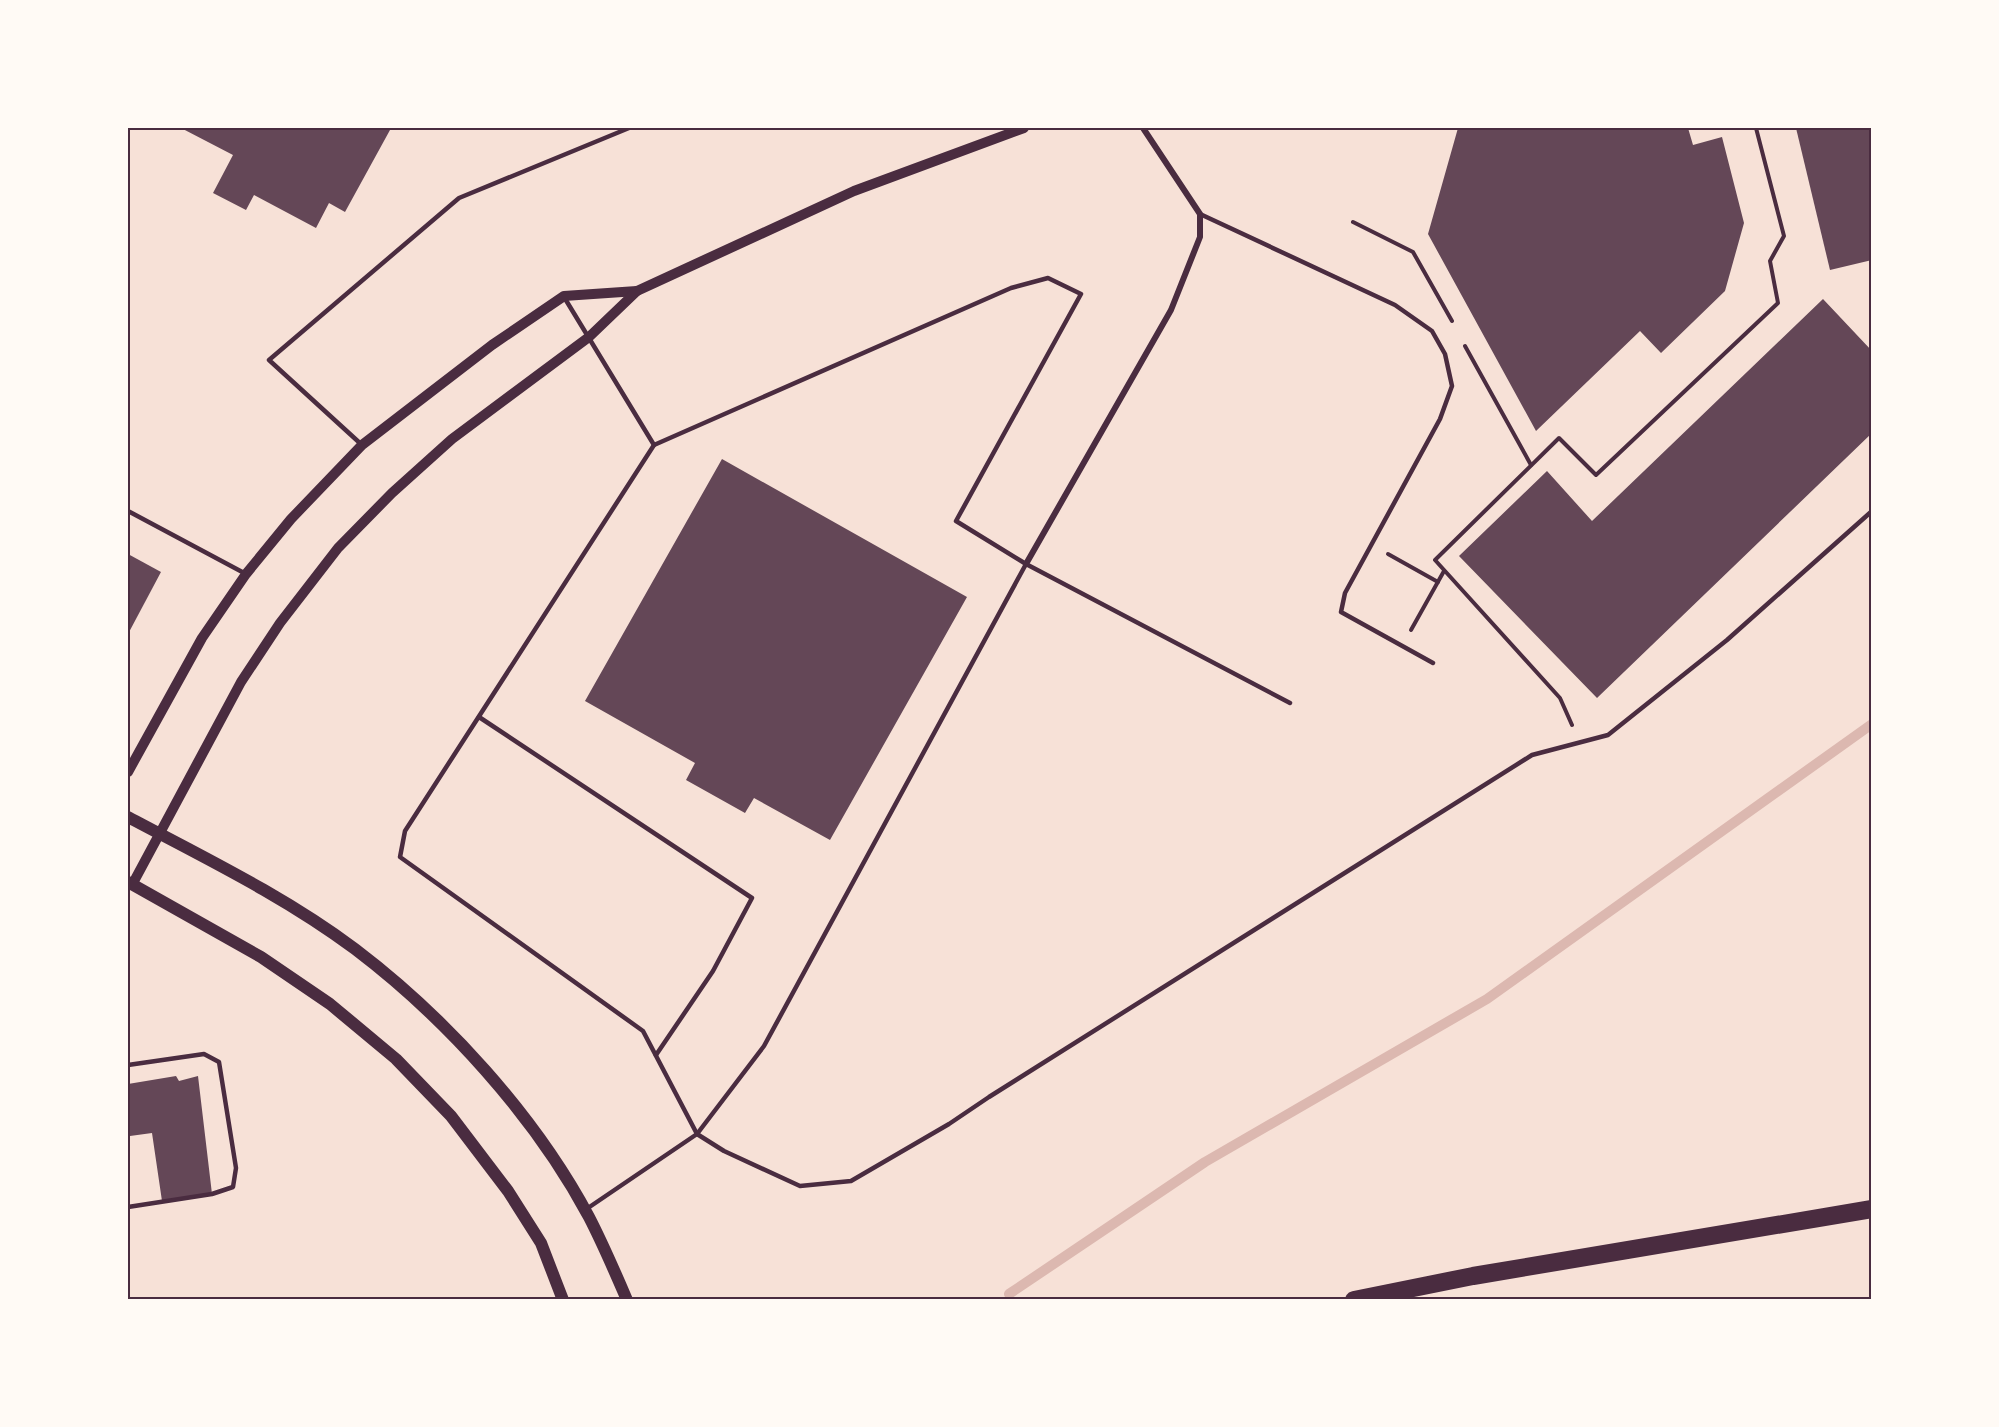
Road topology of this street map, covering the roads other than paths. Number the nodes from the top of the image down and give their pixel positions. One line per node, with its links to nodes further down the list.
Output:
1 (629, 128): 9 (lane)
2 (1024, 128): 5 (street)
3 (1143, 128): 4 (street)
4 (1200, 214): 12 (street); 14 (lane)
5 (637, 291): 6 (street); 7 (street)
6 (564, 296): 7 (lane); 9 (street)
7 (589, 337): 8 (lane); 19 (street)
8 (654, 444): 12 (lane); 16 (lane)
9 (362, 445): 13 (street)
10 (128, 511): 13 (lane)
11 (1872, 511): 23 (lane)
12 (1026, 564): 15 (lane); 23 (lane)
13 (246, 574): 17 (street)
14 (1433, 663)
15 (1290, 703)
16 (479, 717): 21 (lane); 21 (lane)
17 (128, 772)
18 (128, 817): 19 (main road)
19 (159, 834): 20 (street); 26 (main road)
20 (129, 887): 27 (main road)
21 (656, 1056): 23 (lane)
22 (128, 1065): 24 (lane)
23 (697, 1134): 26 (lane)
24 (128, 1207)
25 (1872, 1209): 29 (highway)
26 (585, 1210): 28 (main road)
27 (563, 1299)
28 (627, 1299)
29 (1354, 1299)

